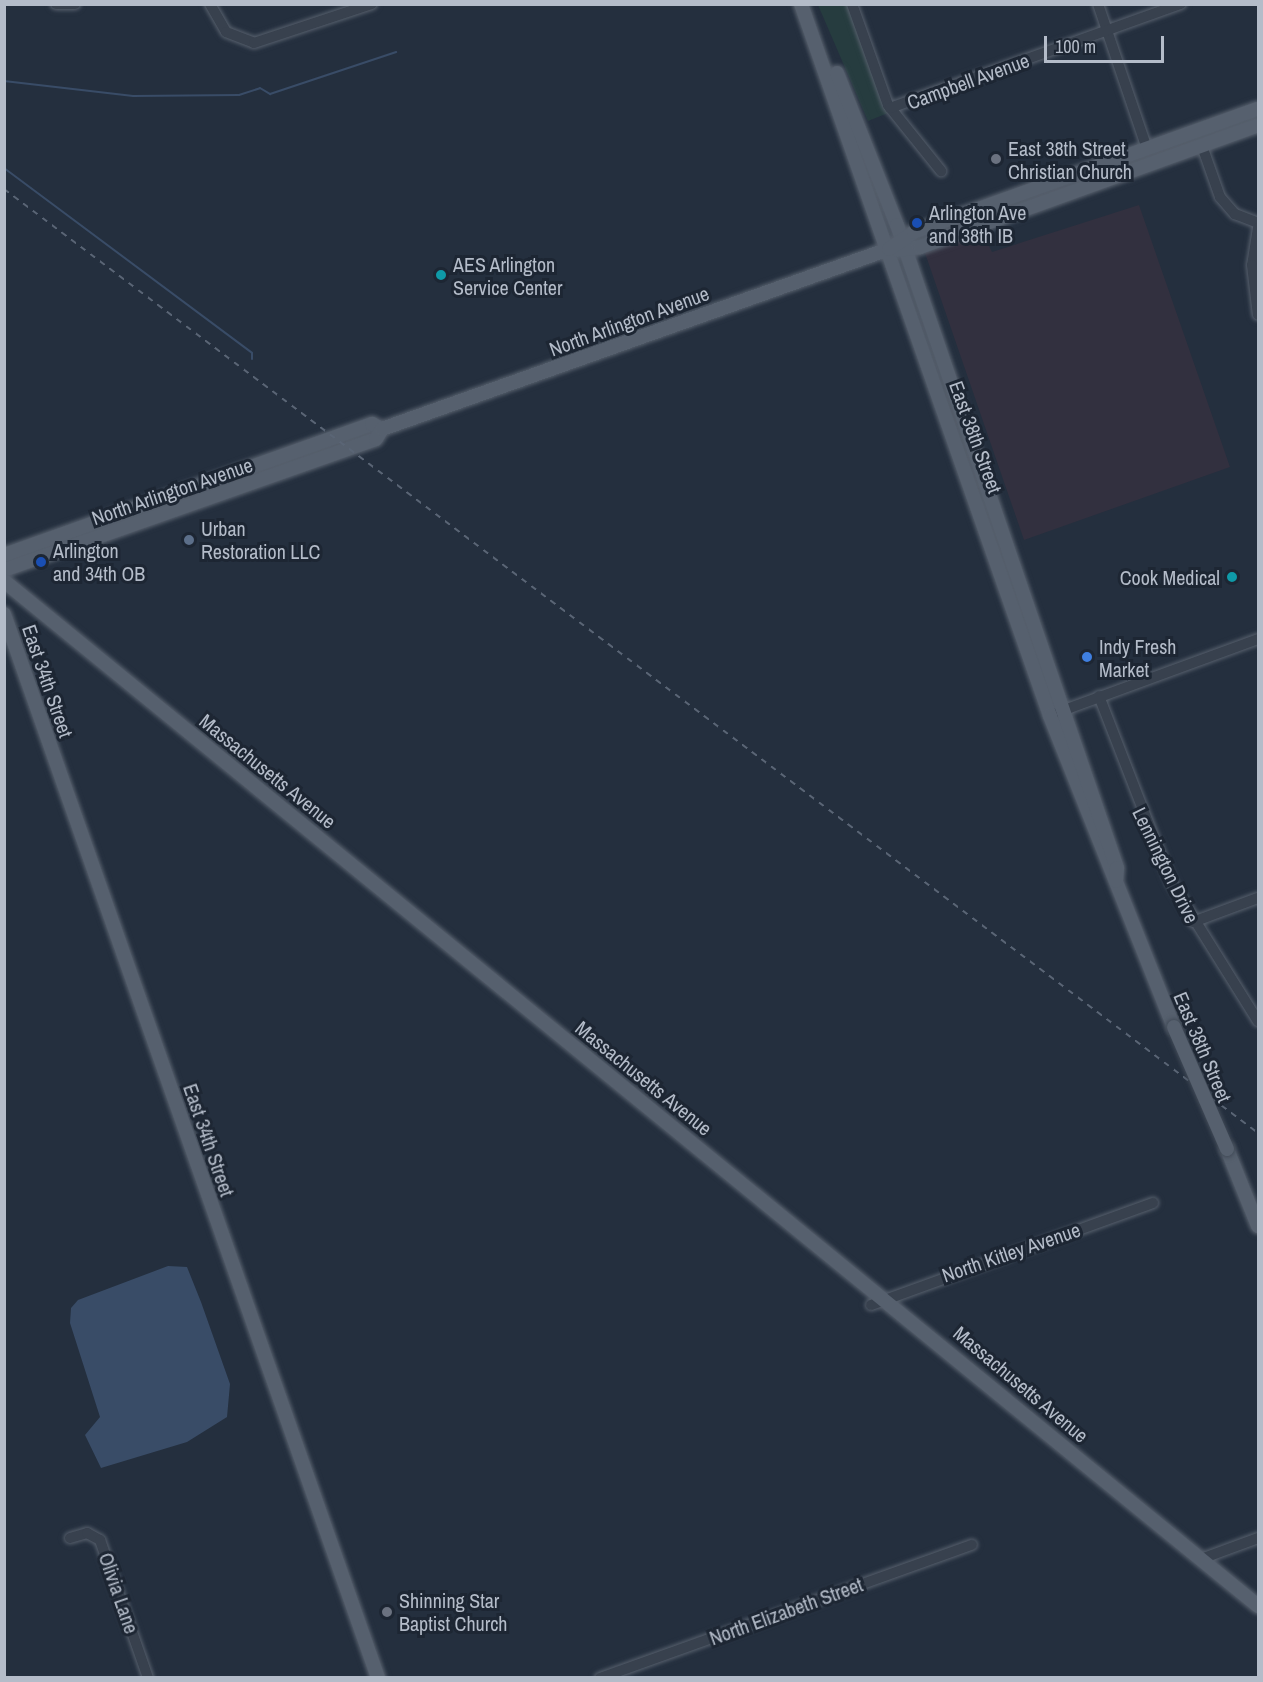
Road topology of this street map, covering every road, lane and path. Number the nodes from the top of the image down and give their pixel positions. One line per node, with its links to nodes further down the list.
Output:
1 (75, 4): 9 (street)
2 (210, 4): 3 (street)
3 (372, 4)
4 (801, 4): 19 (main road, East 38th Street)
5 (811, 4): 18 (main road, East 38th Street)
6 (852, 4): 11 (street)
7 (1098, 4): 10 (street)
8 (1181, 4): 10 (street, Campbell Avenue)
9 (57, 5)
10 (1107, 31): 11 (street, Campbell Avenue); 15 (street)
11 (890, 108): 16 (street)
12 (1258, 109): 15 (main road, North Arlington Avenue)
13 (1258, 125): 14 (main road)
14 (1202, 146): 17 (street); 20 (main road)
15 (1147, 149): 18 (main road, North Arlington Avenue)
16 (940, 171)
17 (1258, 226): 21 (street)
18 (901, 237): 19 (main road, North Arlington Avenue); 20 (main road, East 38th Street)
19 (889, 249): 20 (main road); 22 (main road, North Arlington Avenue); 29 (main road, East 38th Street)
20 (905, 252): 29 (main road, East 38th Street)
21 (1258, 315)
22 (382, 429): 23 (main road, North Arlington Avenue); 24 (main road, North Arlington Avenue)
23 (4, 555)
24 (4, 570)
25 (4, 581): 35 (main road, Massachusetts Avenue)
26 (4, 614): 43 (main road, East 34th Street)
27 (1258, 639): 28 (street)
28 (1099, 696): 29 (street); 31 (street, Lennington Drive)
29 (1056, 713): 34 (main road, East 38th Street, bridge)
30 (1258, 898): 31 (street)
31 (1193, 922): 32 (street, Lennington Drive)
32 (1258, 1021)
33 (1154, 1203): 35 (street, North Kitley Avenue)
34 (1258, 1226)
35 (884, 1296): 36 (street, North Kitley Avenue); 40 (main road, Massachusetts Avenue)
36 (871, 1305)
37 (1258, 1538): 40 (street)
38 (70, 1539): 42 (street, Olivia Lane)
39 (972, 1545): 44 (street, North Elizabeth Street)
40 (1201, 1558): 41 (main road, Massachusetts Avenue)
41 (1258, 1606)
42 (148, 1677)
43 (378, 1677)
44 (600, 1677)

